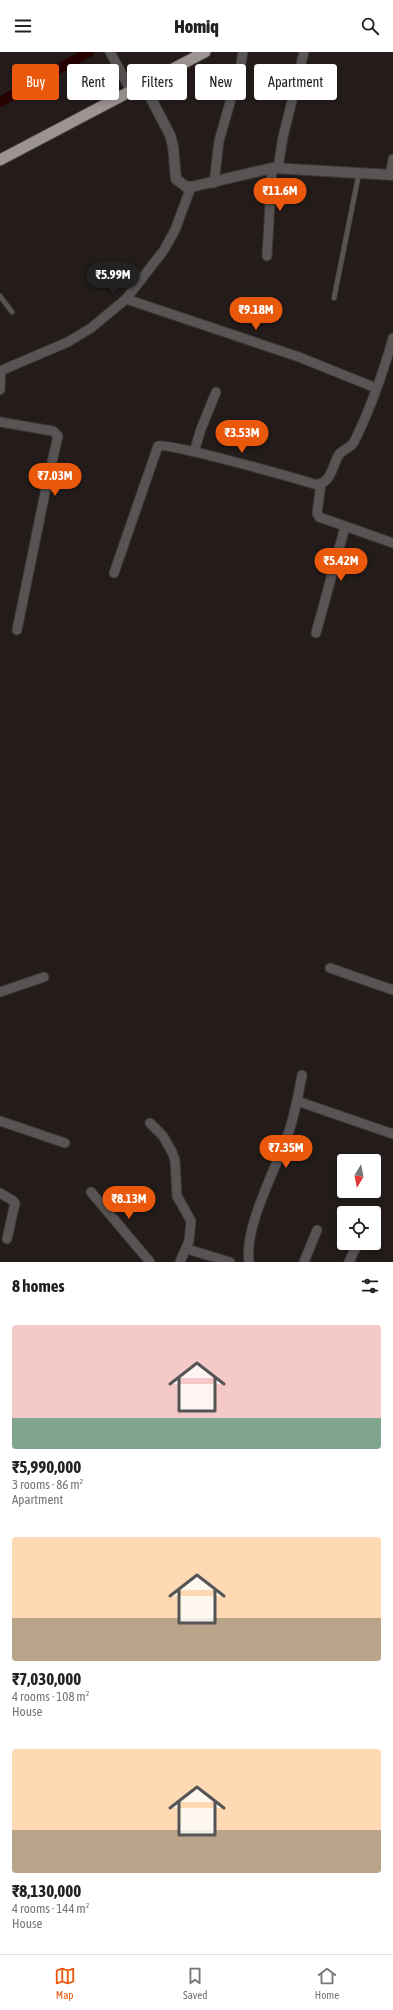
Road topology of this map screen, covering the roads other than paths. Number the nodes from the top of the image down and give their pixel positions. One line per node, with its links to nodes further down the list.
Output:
1 (110, 52): 6 (street)
2 (206, 52): 5 (highway)
3 (243, 52): 14 (street)
4 (304, 52): 11 (street)
5 (183, 64)
6 (127, 84)
7 (127, 93): 10 (highway)
8 (152, 100): 15 (street)
9 (393, 159): 13 (street)
10 (0, 160)
11 (275, 168): 12 (street); 14 (street); 16 (street)
12 (360, 173): 13 (street); 19 (lane)
13 (391, 175)
14 (214, 183): 15 (street)
15 (192, 187): 18 (street)
16 (267, 256)
17 (0, 296): 20 (lane)
18 (126, 298): 22 (street); 23 (street)
19 (334, 298)
20 (12, 312)
21 (393, 338): 23 (street)
22 (1, 371): 24 (street)
23 (376, 388): 28 (street)
24 (0, 390)
25 (216, 392): 27 (street)
26 (0, 422): 32 (street)
27 (194, 452): 28 (street); 31 (street)
28 (321, 484): 29 (street)
29 (345, 527): 30 (street); 33 (street)
30 (393, 543)
31 (114, 573)
32 (17, 630)
33 (316, 633)
34 (330, 968): 36 (street)
35 (44, 977): 37 (street)
36 (393, 990)
37 (0, 992)
38 (302, 1075): 39 (street)
39 (297, 1100): 42 (street); 50 (street)
40 (0, 1122): 43 (street)
41 (150, 1123): 48 (street)
42 (393, 1134)
43 (65, 1143)
44 (91, 1192): 51 (street)
45 (0, 1193): 47 (street)
46 (317, 1230): 54 (street)
47 (7, 1239)
48 (186, 1249): 52 (street); 53 (street)
49 (355, 1250): 55 (street)
50 (247, 1261)
51 (150, 1262)
52 (180, 1262)
53 (230, 1262)
54 (304, 1262)
55 (349, 1262)

